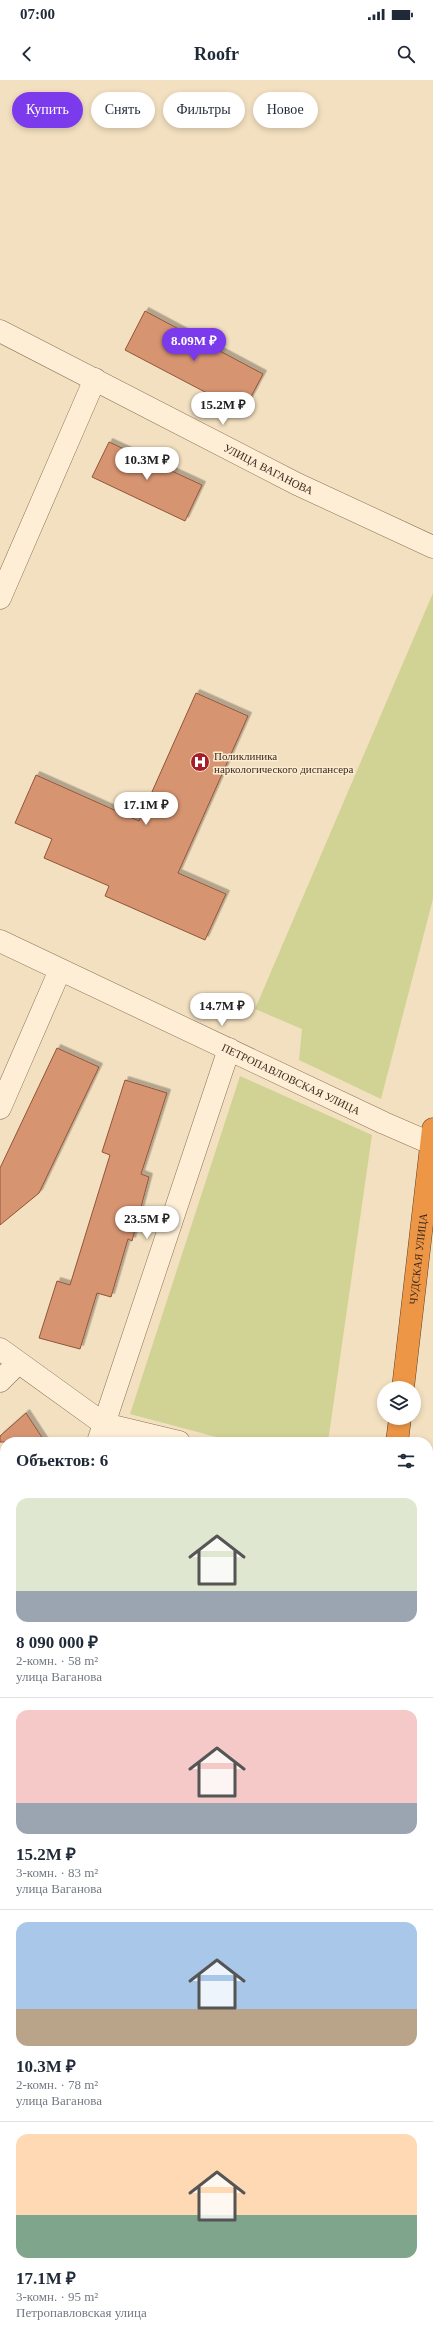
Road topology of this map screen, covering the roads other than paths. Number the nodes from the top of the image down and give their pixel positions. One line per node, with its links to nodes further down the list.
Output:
1 (0, 331): 2 (street, УЛИЦА ВАГАНОВА)
2 (96, 379): 3 (street, УЛИЦА ВАГАНОВА); 4 (street)
3 (433, 547)
4 (0, 598)
5 (0, 941): 6 (street, ПЕТРОПАВЛОВСКАЯ УЛИЦА)
6 (60, 970): 7 (street, ПЕТРОПАВЛОВСКАЯ УЛИЦА); 8 (street)
7 (229, 1049): 9 (street, ПЕТРОПАВЛОВСКАЯ УЛИЦА); 15 (street)
8 (0, 1108)
9 (432, 1136): 13 (highway, ЧУДСКАЯ УЛИЦА)
10 (0, 1349): 11 (street)
11 (18, 1363): 12 (street); 15 (street)
12 (0, 1381)
13 (404, 1381)
14 (399, 1425): 17 (highway)
15 (101, 1433): 16 (street)
16 (135, 1437)
17 (398, 1437)

